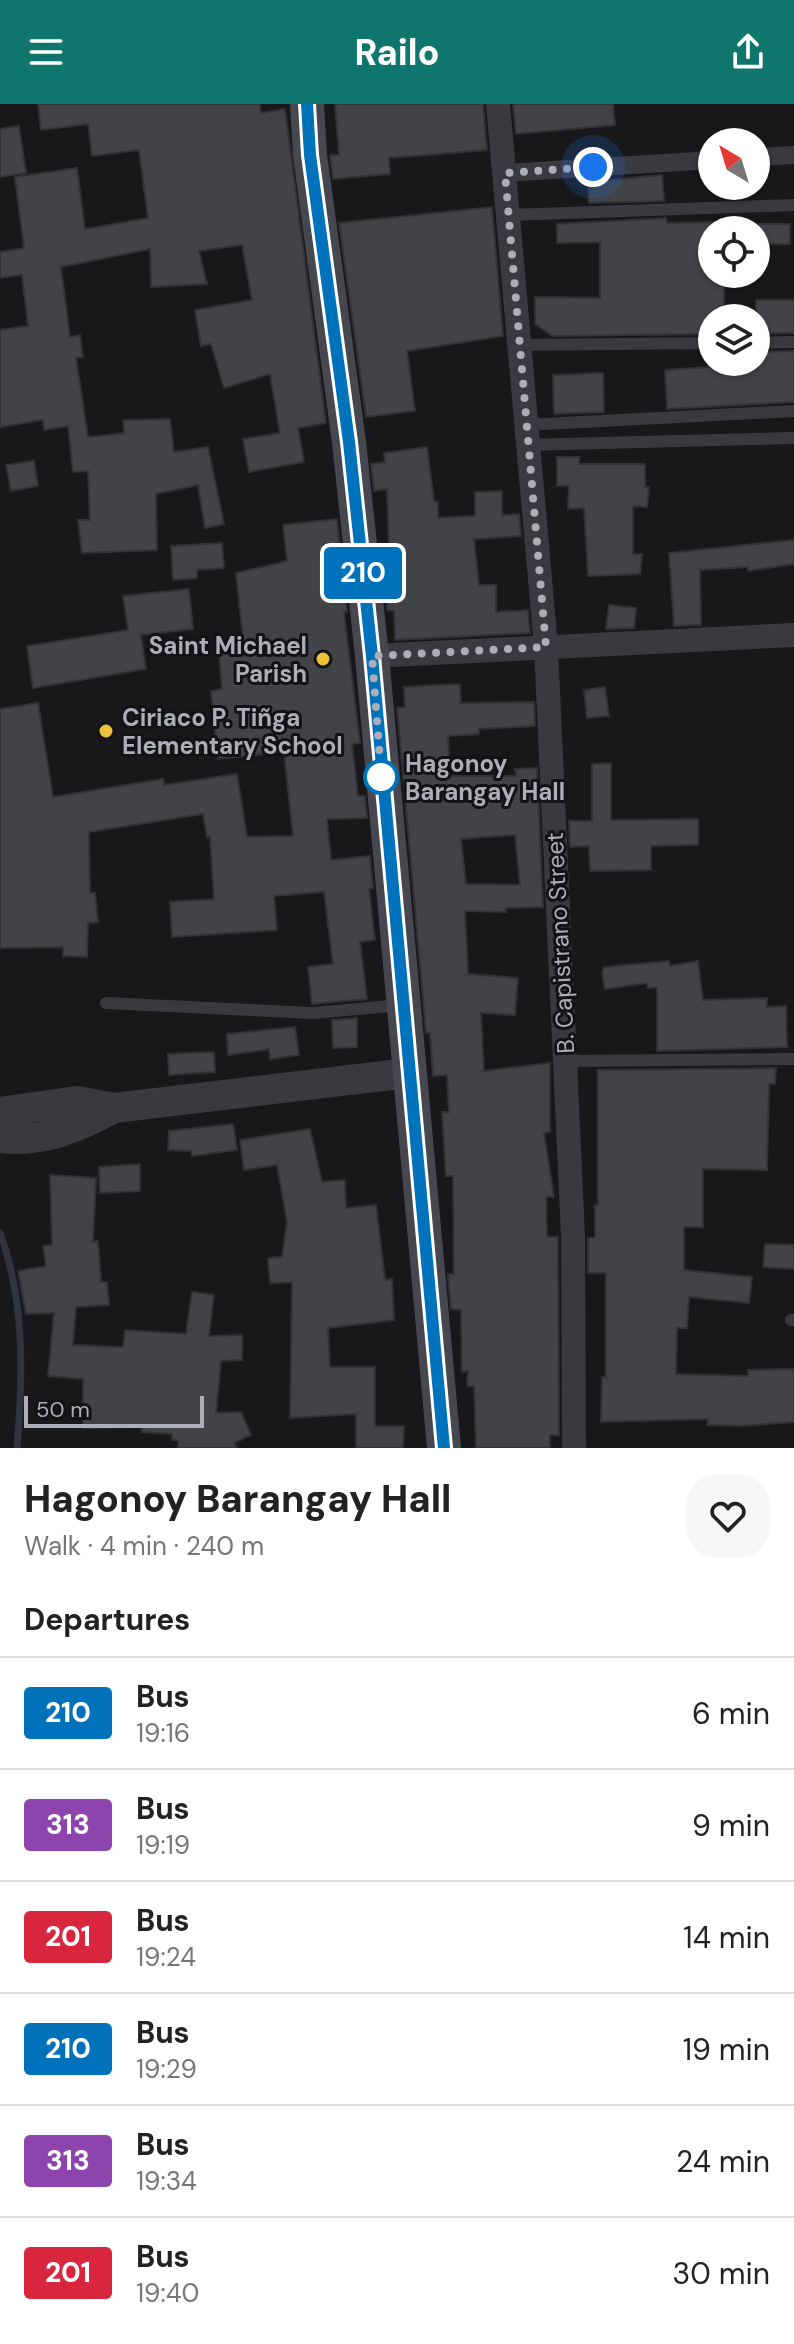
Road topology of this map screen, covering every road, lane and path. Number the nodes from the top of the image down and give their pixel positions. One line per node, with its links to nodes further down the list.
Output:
1 (307, 104): 18 (main road)
2 (498, 104): 6 (street, B. Capistrano Street)
3 (794, 155): 4 (street)
4 (770, 156)
5 (698, 161): 6 (street)
6 (505, 173): 8 (street, B. Capistrano Street)
7 (794, 205): 8 (lane)
8 (509, 215): 12 (street, B. Capistrano Street)
9 (794, 342): 11 (lane)
10 (698, 343): 12 (lane)
11 (770, 343)
12 (519, 345): 14 (street, B. Capistrano Street)
13 (794, 411): 14 (lane)
14 (525, 435): 15 (lane); 17 (street, B. Capistrano Street)
15 (794, 438)
16 (794, 635): 17 (street)
17 (546, 647): 18 (street); 22 (street, B. Capistrano Street)
18 (372, 656): 20 (main road)
19 (106, 1003): 20 (lane)
20 (402, 1005): 23 (main road)
21 (794, 1059): 22 (lane)
22 (566, 1061): 28 (street, B. Capistrano Street)
23 (408, 1073): 24 (street); 27 (main road)
24 (114, 1108): 25 (street); 26 (street)
25 (0, 1112)
26 (0, 1138)
27 (444, 1448)
28 (574, 1448)

